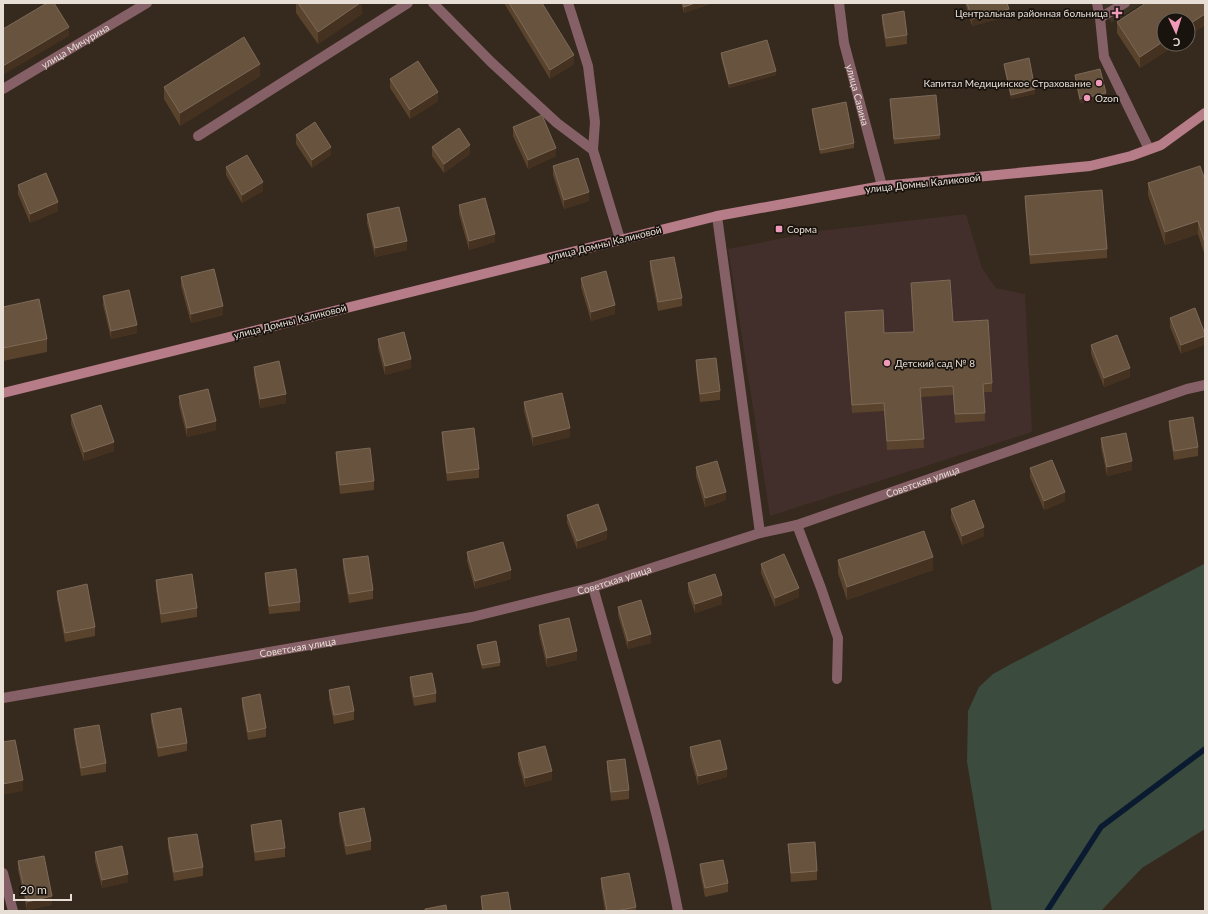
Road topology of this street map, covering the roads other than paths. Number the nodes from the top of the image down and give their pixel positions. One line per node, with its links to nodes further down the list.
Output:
1 (147, 3): 9 (street, улица Мичурина)
2 (408, 3): 11 (street)
3 (433, 3): 13 (street)
4 (568, 3): 13 (street)
5 (839, 3): 14 (street, улица Савина)
6 (1097, 3): 8 (street)
7 (1125, 3): 8 (street)
8 (1100, 18): 12 (street)
9 (3, 89)
10 (1205, 113): 12 (main road, улица Домны Каликовой)
11 (198, 136)
12 (1148, 149): 14 (main road, улица Домны Каликовой)
13 (593, 150): 16 (street)
14 (882, 186): 15 (main road, улица Домны Каликовой)
15 (717, 216): 16 (main road, улица Домны Каликовой); 20 (street)
16 (620, 239): 18 (main road, улица Домны Каликовой)
17 (1205, 385): 19 (street, Советская улица)
18 (3, 393)
19 (796, 525): 20 (street, Советская улица); 22 (street)
20 (760, 533): 21 (street, Советская улица)
21 (593, 587): 23 (street, Советская улица); 26 (street)
22 (837, 679)
23 (3, 698)
24 (3, 873): 25 (street)
25 (13, 911)
26 (678, 911)

